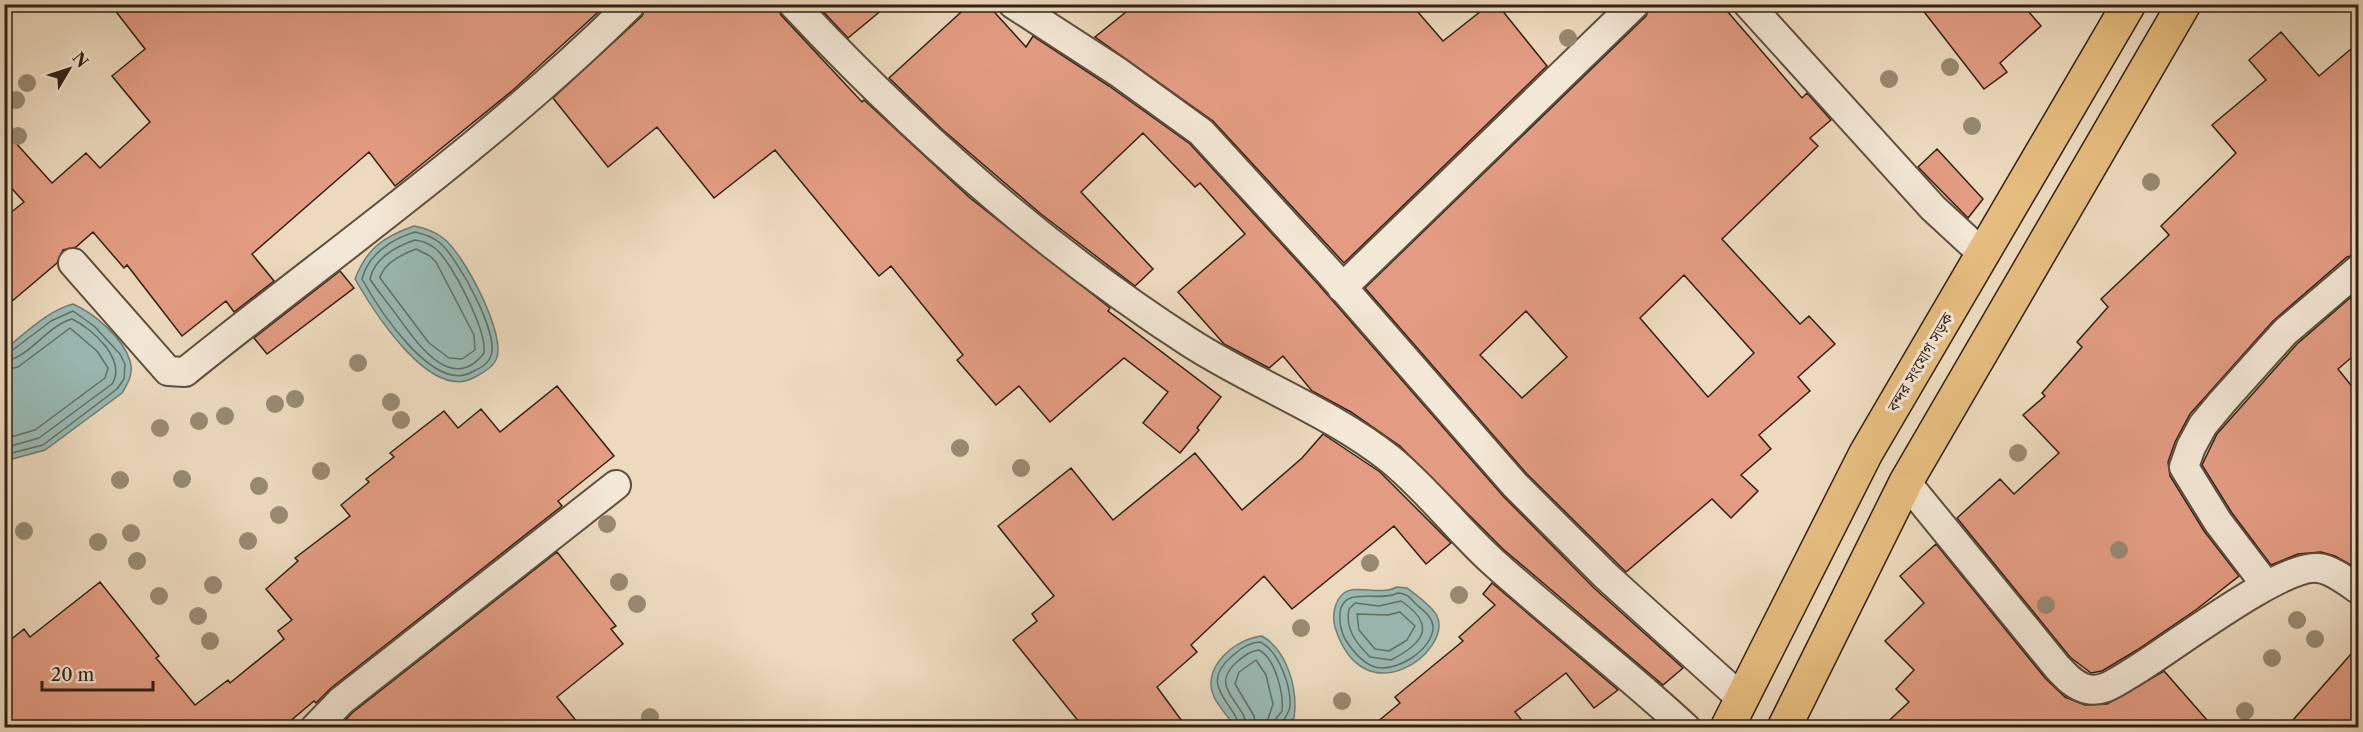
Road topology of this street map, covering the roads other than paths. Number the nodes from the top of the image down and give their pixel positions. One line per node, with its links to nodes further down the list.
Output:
1 (631, 4): 9 (street)
2 (793, 4): 18 (street)
3 (1013, 4): 11 (street)
4 (1635, 4): 11 (street)
5 (1748, 4): 8 (street)
6 (2129, 4): 8 (highway, বন্দর সংযোগ সড়ক)
7 (2184, 4): 12 (highway)
8 (1984, 255): 16 (highway, বন্দর সংযোগ সড়ক)
9 (72, 263)
10 (2358, 270): 14 (street)
11 (1342, 288): 16 (street)
12 (1906, 482): 14 (street); 19 (highway)
13 (616, 485): 17 (street)
14 (2266, 585): 15 (street)
15 (2358, 589)
16 (1734, 713)
17 (315, 728)
18 (1686, 728)
19 (1785, 728)

